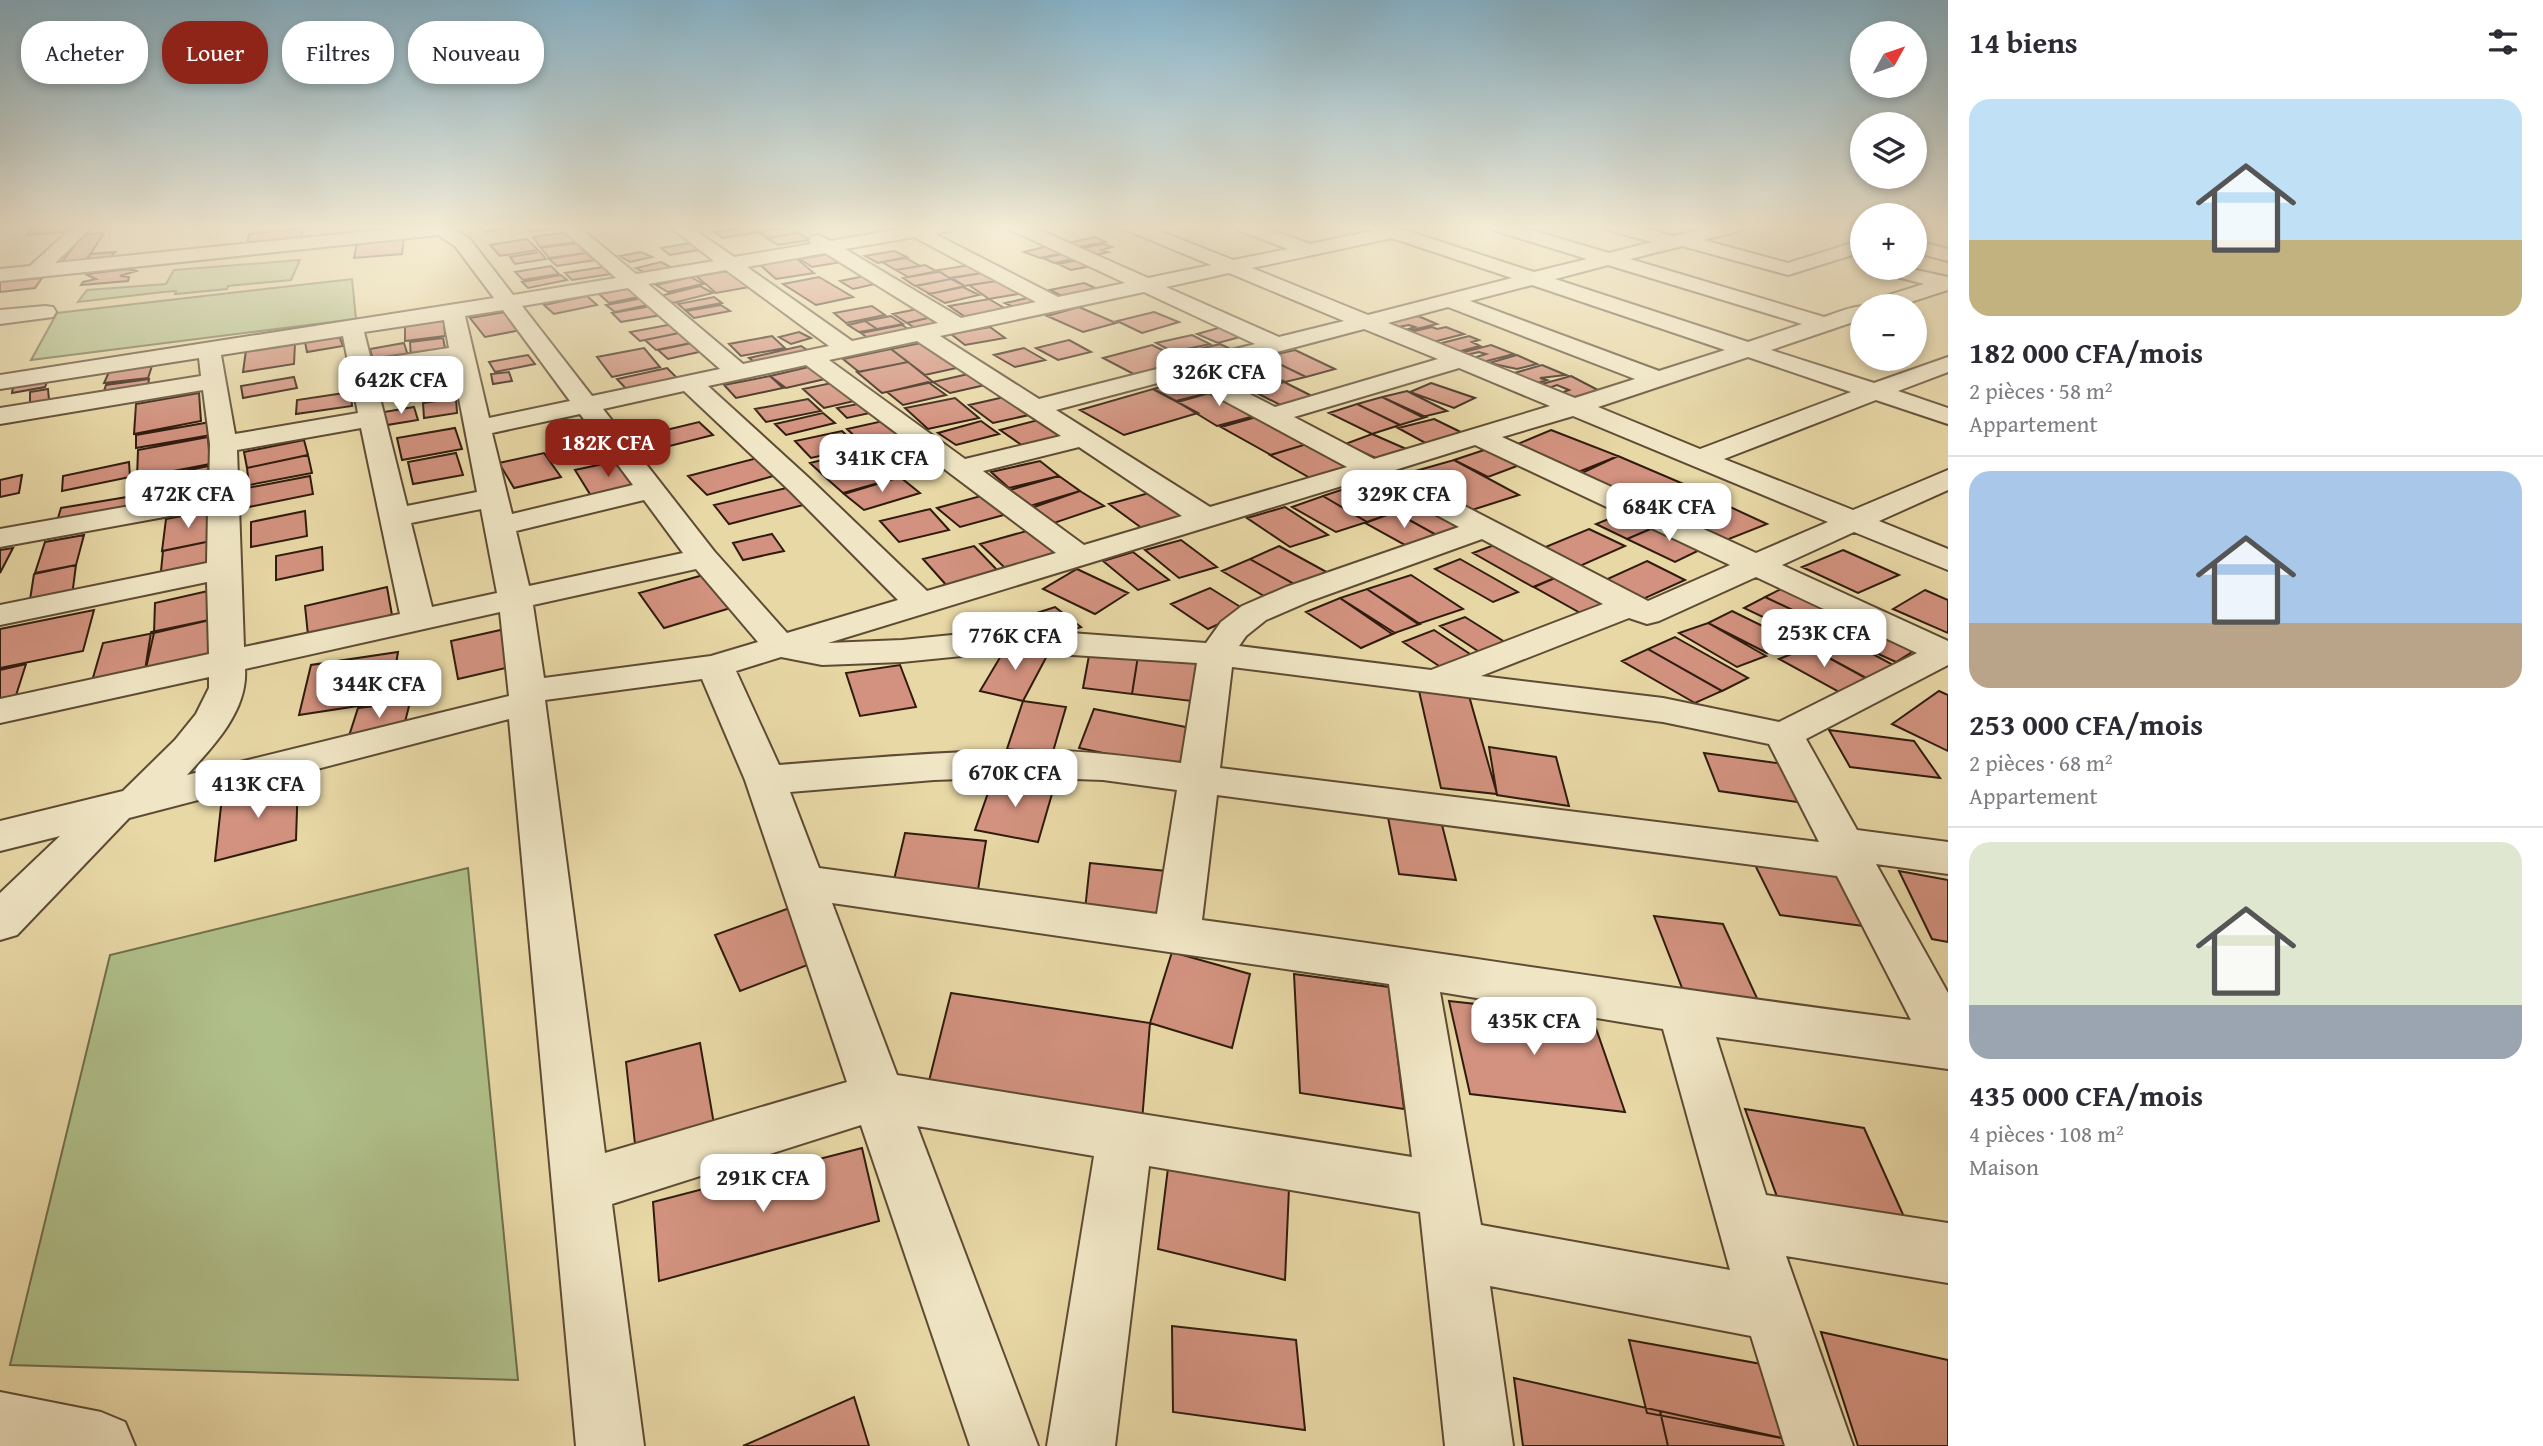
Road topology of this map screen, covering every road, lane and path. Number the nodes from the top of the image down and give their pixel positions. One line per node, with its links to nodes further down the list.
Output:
1 (499, 293): 14 (street)
2 (561, 293): 14 (street)
3 (647, 293): 35 (street)
4 (771, 293): 27 (street)
5 (904, 293): 22 (street)
6 (1035, 293): 15 (street)
7 (1105, 293): 15 (street)
8 (1165, 293): 25 (street)
9 (1298, 293): 20 (street)
10 (1473, 293): 13 (street)
11 (1580, 293): 28 (street)
12 (1723, 293): 21 (street)
13 (1448, 300): 20 (street); 36 (street)
14 (506, 303): 17 (street); 41 (street)
15 (1055, 304): 22 (street)
16 (45, 312): 19 (street)
17 (453, 312): 23 (street); 29 (street)
18 (1850, 316): 21 (street)
19 (0, 317)
20 (1366, 321): 25 (street); 31 (street)
21 (1824, 324): 28 (street)
22 (957, 325): 24 (street)
23 (352, 328): 26 (street); 33 (street)
24 (920, 333): 27 (street); 42 (street)
25 (1278, 345): 34 (street)
26 (209, 349): 37 (street); 38 (street)
27 (848, 349): 30 (street)
28 (1747, 349): 36 (street); 40 (street)
29 (462, 353): 33 (street); 48 (street)
30 (810, 357): 35 (street); 53 (street)
31 (1461, 360): 43 (street); 44 (street)
32 (1948, 364): 40 (street)
33 (361, 369): 47 (street)
34 (1184, 369): 42 (street); 44 (street)
35 (738, 372): 39 (street)
36 (1658, 379): 43 (street)
37 (212, 381): 45 (street); 51 (street)
38 (0, 382)
39 (690, 383): 41 (street); 70 (street)
40 (1873, 392): 46 (street); 52 (street)
41 (585, 405): 48 (street); 56 (street)
42 (1037, 407): 50 (street)
43 (1574, 407): 49 (street); 52 (street)
44 (1272, 415): 54 (street)
45 (0, 416)
46 (1948, 416)
47 (372, 418): 51 (street); 59 (street)
48 (478, 428): 58 (street)
49 (1477, 436): 54 (street); 67 (street)
50 (1084, 438): 53 (street); 60 (street)
51 (223, 444): 57 (street)
52 (1701, 458): 61 (street)
53 (961, 468): 64 (street)
54 (1371, 468): 60 (street); 62 (street)
55 (1943, 485): 61 (street)
56 (652, 489): 58 (street); 65 (street)
57 (222, 499): 63 (street); 68 (street)
58 (496, 512): 59 (street); 69 (street)
59 (394, 517): 73 (street)
60 (1204, 517): 64 (street)
61 (1854, 521): 66 (street); 67 (street)
62 (1484, 527): 71 (street); 75 (street)
63 (0, 538)
64 (1078, 555): 70 (street)
65 (703, 558): 69 (street); 74 (street)
66 (1948, 559)
67 (1756, 565): 71 (street); 76 (street)
68 (223, 569): 72 (street); 77 (street)
69 (515, 599): 73 (street); 80 (street)
70 (920, 603): 74 (street)
71 (1632, 605): 79 (street)
72 (0, 615)
73 (418, 620): 77 (street)
74 (779, 645): 75 (street); 78 (street)
75 (1216, 654): 79 (street); 83 (street)
76 (1946, 654): 82 (street)
77 (229, 661): 81 (street); 85 (street)
78 (715, 666): 80 (street); 84 (street)
79 (1430, 683): 82 (street)
80 (527, 697): 85 (street); 98 (street)
81 (0, 711)
82 (1784, 735): 87 (street)
83 (1198, 779): 84 (street); 87 (street); 91 (street)
84 (765, 780): 89 (street)
85 (127, 804): 86 (street); 90 (street)
86 (0, 836)
87 (1848, 853): 88 (street); 94 (street)
88 (1948, 858)
89 (802, 882): 91 (street); 96 (street)
90 (0, 922)
91 (1177, 935): 92 (street)
92 (1411, 968): 93 (street); 99 (street)
93 (1683, 1012): 95 (street); 100 (street)
94 (1948, 1041)
95 (1948, 1047)
96 (879, 1096): 97 (street); 98 (street); 107 (street)
97 (1125, 1135): 99 (street); 108 (street)
98 (581, 1186): 106 (street)
99 (1445, 1189): 101 (street)
100 (1744, 1220): 102 (street); 103 (street)
101 (1455, 1250): 103 (street); 109 (street)
102 (1948, 1253)
103 (1773, 1309): 110 (street)
104 (0, 1426): 105 (street)
105 (101, 1446)
106 (610, 1446)
107 (1004, 1446)
108 (1081, 1446)
109 (1479, 1446)
110 (1819, 1446)

